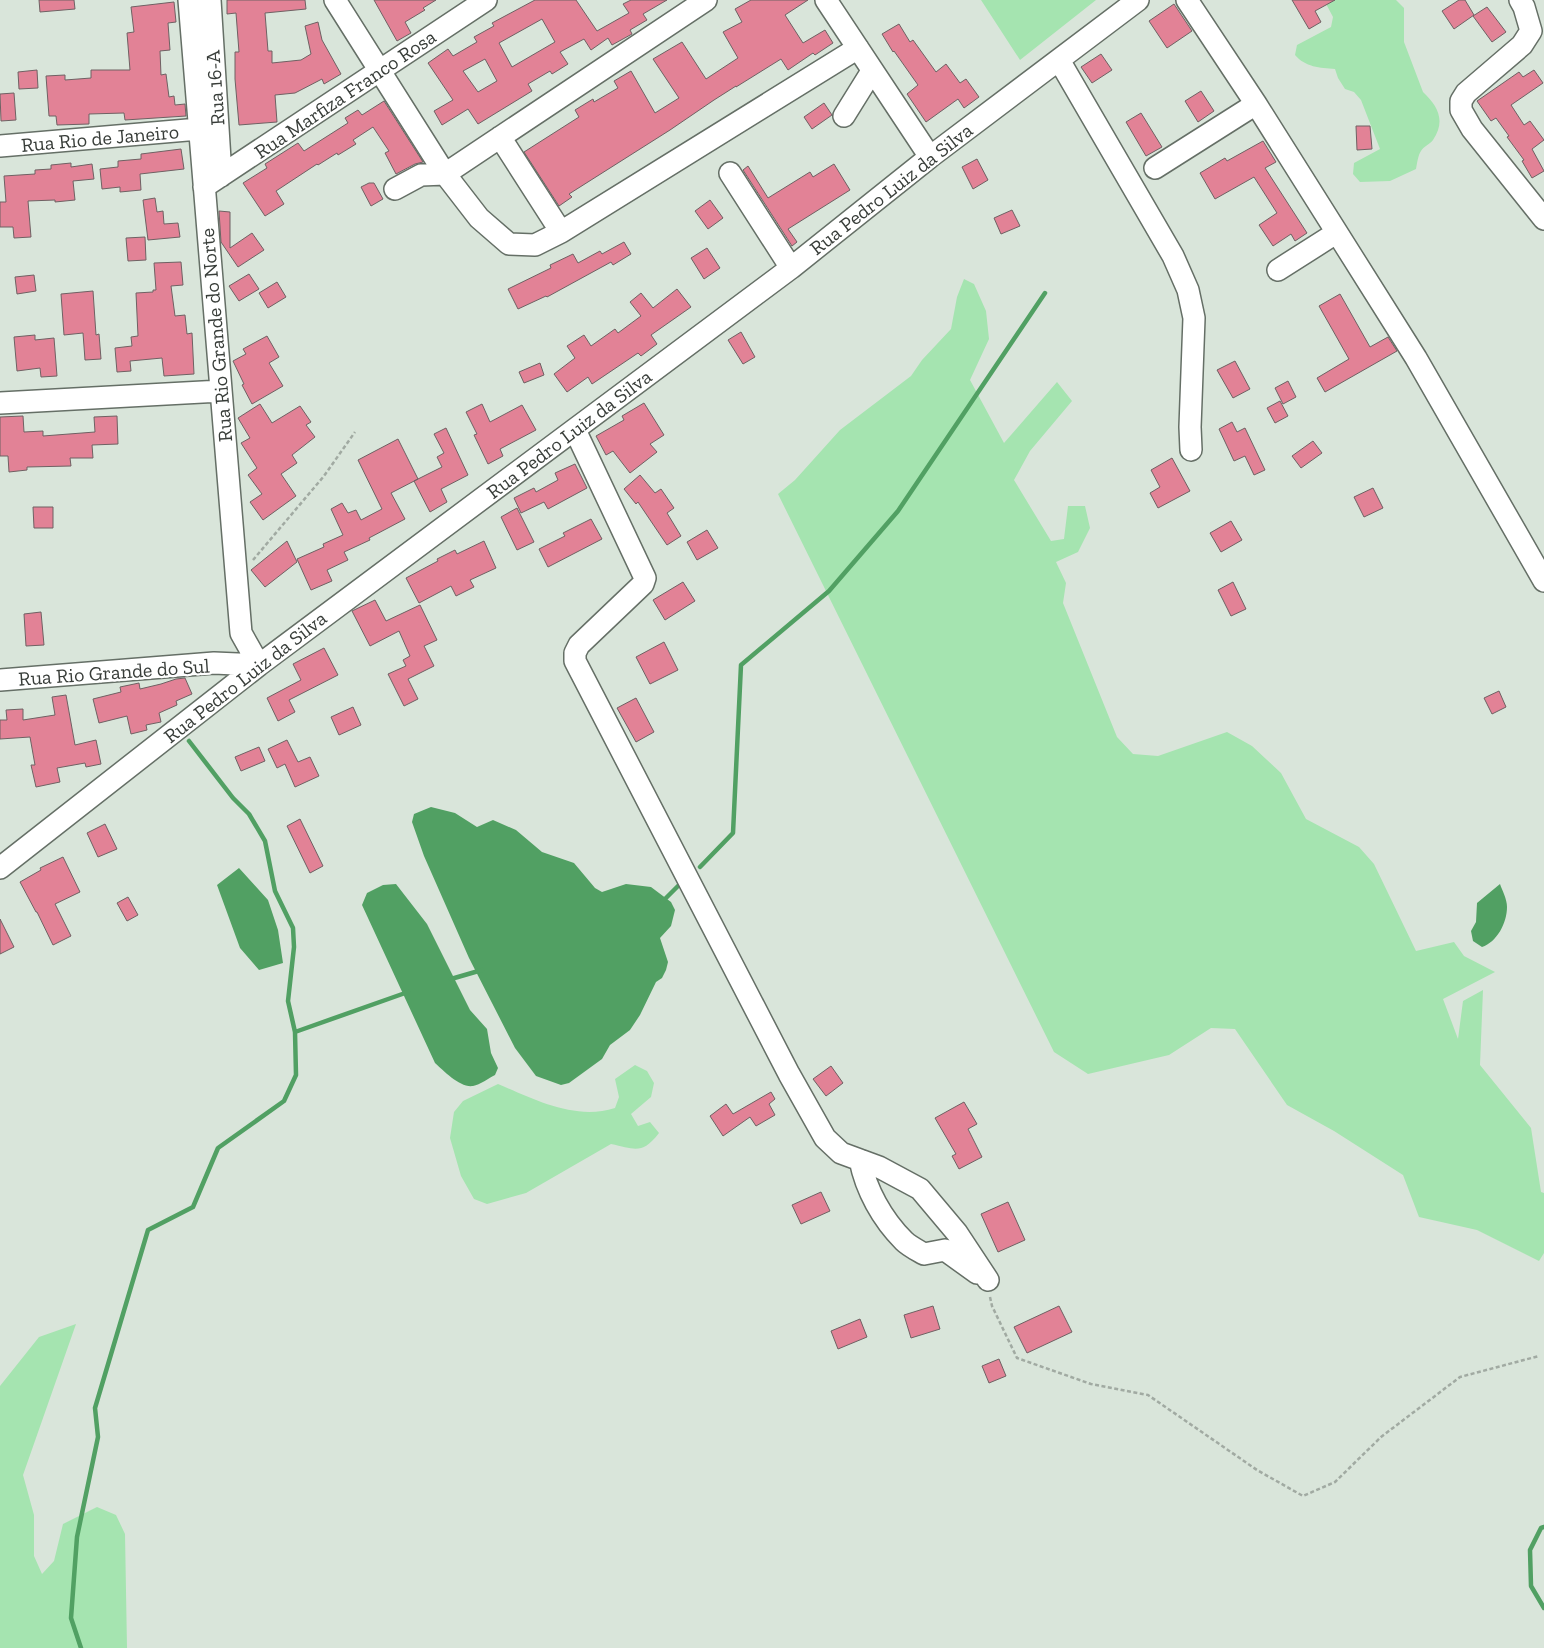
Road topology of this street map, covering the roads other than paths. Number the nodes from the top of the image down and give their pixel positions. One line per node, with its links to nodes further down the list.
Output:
1 (189, 0): 16 (street, Rua Rio Grande do Norte)
2 (210, 0): 23 (street, Rua 16-A)
3 (335, 0): 12 (street)
4 (486, 0): 12 (street, Rua Marfiza Franco Rosa)
5 (706, 0): 17 (street)
6 (826, 0): 10 (street)
7 (1138, 0): 11 (street, Rua Pedro Luiz da Silva)
8 (1187, 0): 14 (street)
9 (1520, 0): 25 (street)
10 (858, 48): 13 (street); 26 (street)
11 (1059, 60): 19 (street, Rua Pedro Luiz da Silva); 33 (street)
12 (379, 71): 22 (street); 23 (street, Rua Marfiza Franco Rosa)
13 (872, 71): 15 (street); 19 (street)
14 (1256, 104): 20 (street); 27 (street)
15 (844, 116)
16 (200, 129): 18 (street, Rua Rio de Janeiro); 23 (street, Rua Rio Grande do Norte)
17 (500, 137): 22 (street); 26 (street)
18 (0, 146)
19 (930, 158): 28 (street, Rua Pedro Luiz da Silva)
20 (1155, 168)
21 (730, 173): 28 (street)
22 (445, 174): 24 (street); 26 (street)
23 (213, 181): 30 (street, Rua Rio Grande do Norte)
24 (395, 189)
25 (1544, 219)
26 (561, 232)
27 (1336, 233): 29 (street); 34 (street)
28 (792, 268): 32 (street, Rua Pedro Luiz da Silva)
29 (1278, 270)
30 (221, 391): 31 (street); 35 (street, Rua Rio Grande do Norte)
31 (0, 403)
32 (575, 430): 35 (street, Rua Pedro Luiz da Silva); 38 (street)
33 (1191, 450)
34 (1544, 581)
35 (259, 665): 36 (street, Rua Rio Grande do Sul); 37 (street, Rua Pedro Luiz da Silva)
36 (0, 680)
37 (0, 868)
38 (860, 1160): 38 (street)

